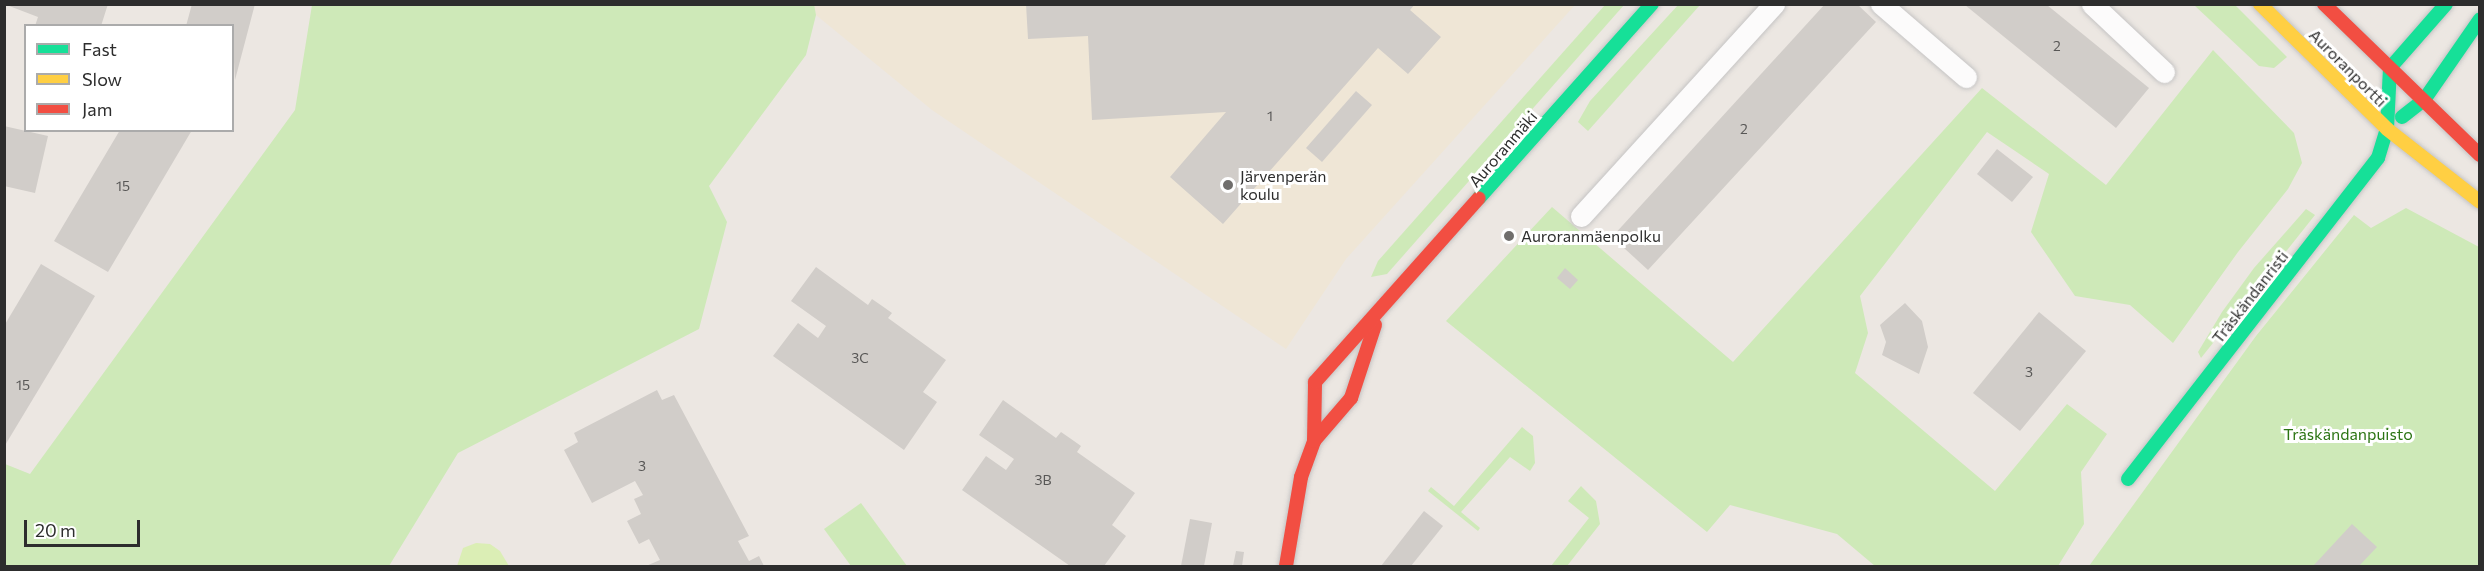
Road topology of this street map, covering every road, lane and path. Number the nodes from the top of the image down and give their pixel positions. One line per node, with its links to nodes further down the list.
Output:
1 (1652, 4): 17 (main road, Auroranmäki)
2 (1774, 4): 16 (lane)
3 (1881, 4): 11 (lane)
4 (2092, 4): 10 (lane)
5 (2260, 4): 13 (main road, Auroranportti)
6 (2324, 4): 9 (main road, Auroranportti)
7 (2446, 4): 9 (main road)
8 (2480, 19): 12 (main road)
9 (2390, 68): 12 (main road, Auroranportti); 13 (main road, Träskändanristi)
10 (2164, 72)
11 (1965, 77)
12 (2424, 100): 13 (main road); 14 (main road, Auroranportti)
13 (2387, 129): 15 (main road, Auroranportti); 19 (main road, Träskändanristi)
14 (2480, 154)
15 (2480, 202)
16 (1581, 216)
17 (1378, 316): 18 (main road, Auroranmäki); 18 (main road, Auroranmäki)
18 (1314, 441): 20 (main road, Auroranmäki)
19 (2128, 479)
20 (1286, 567)

